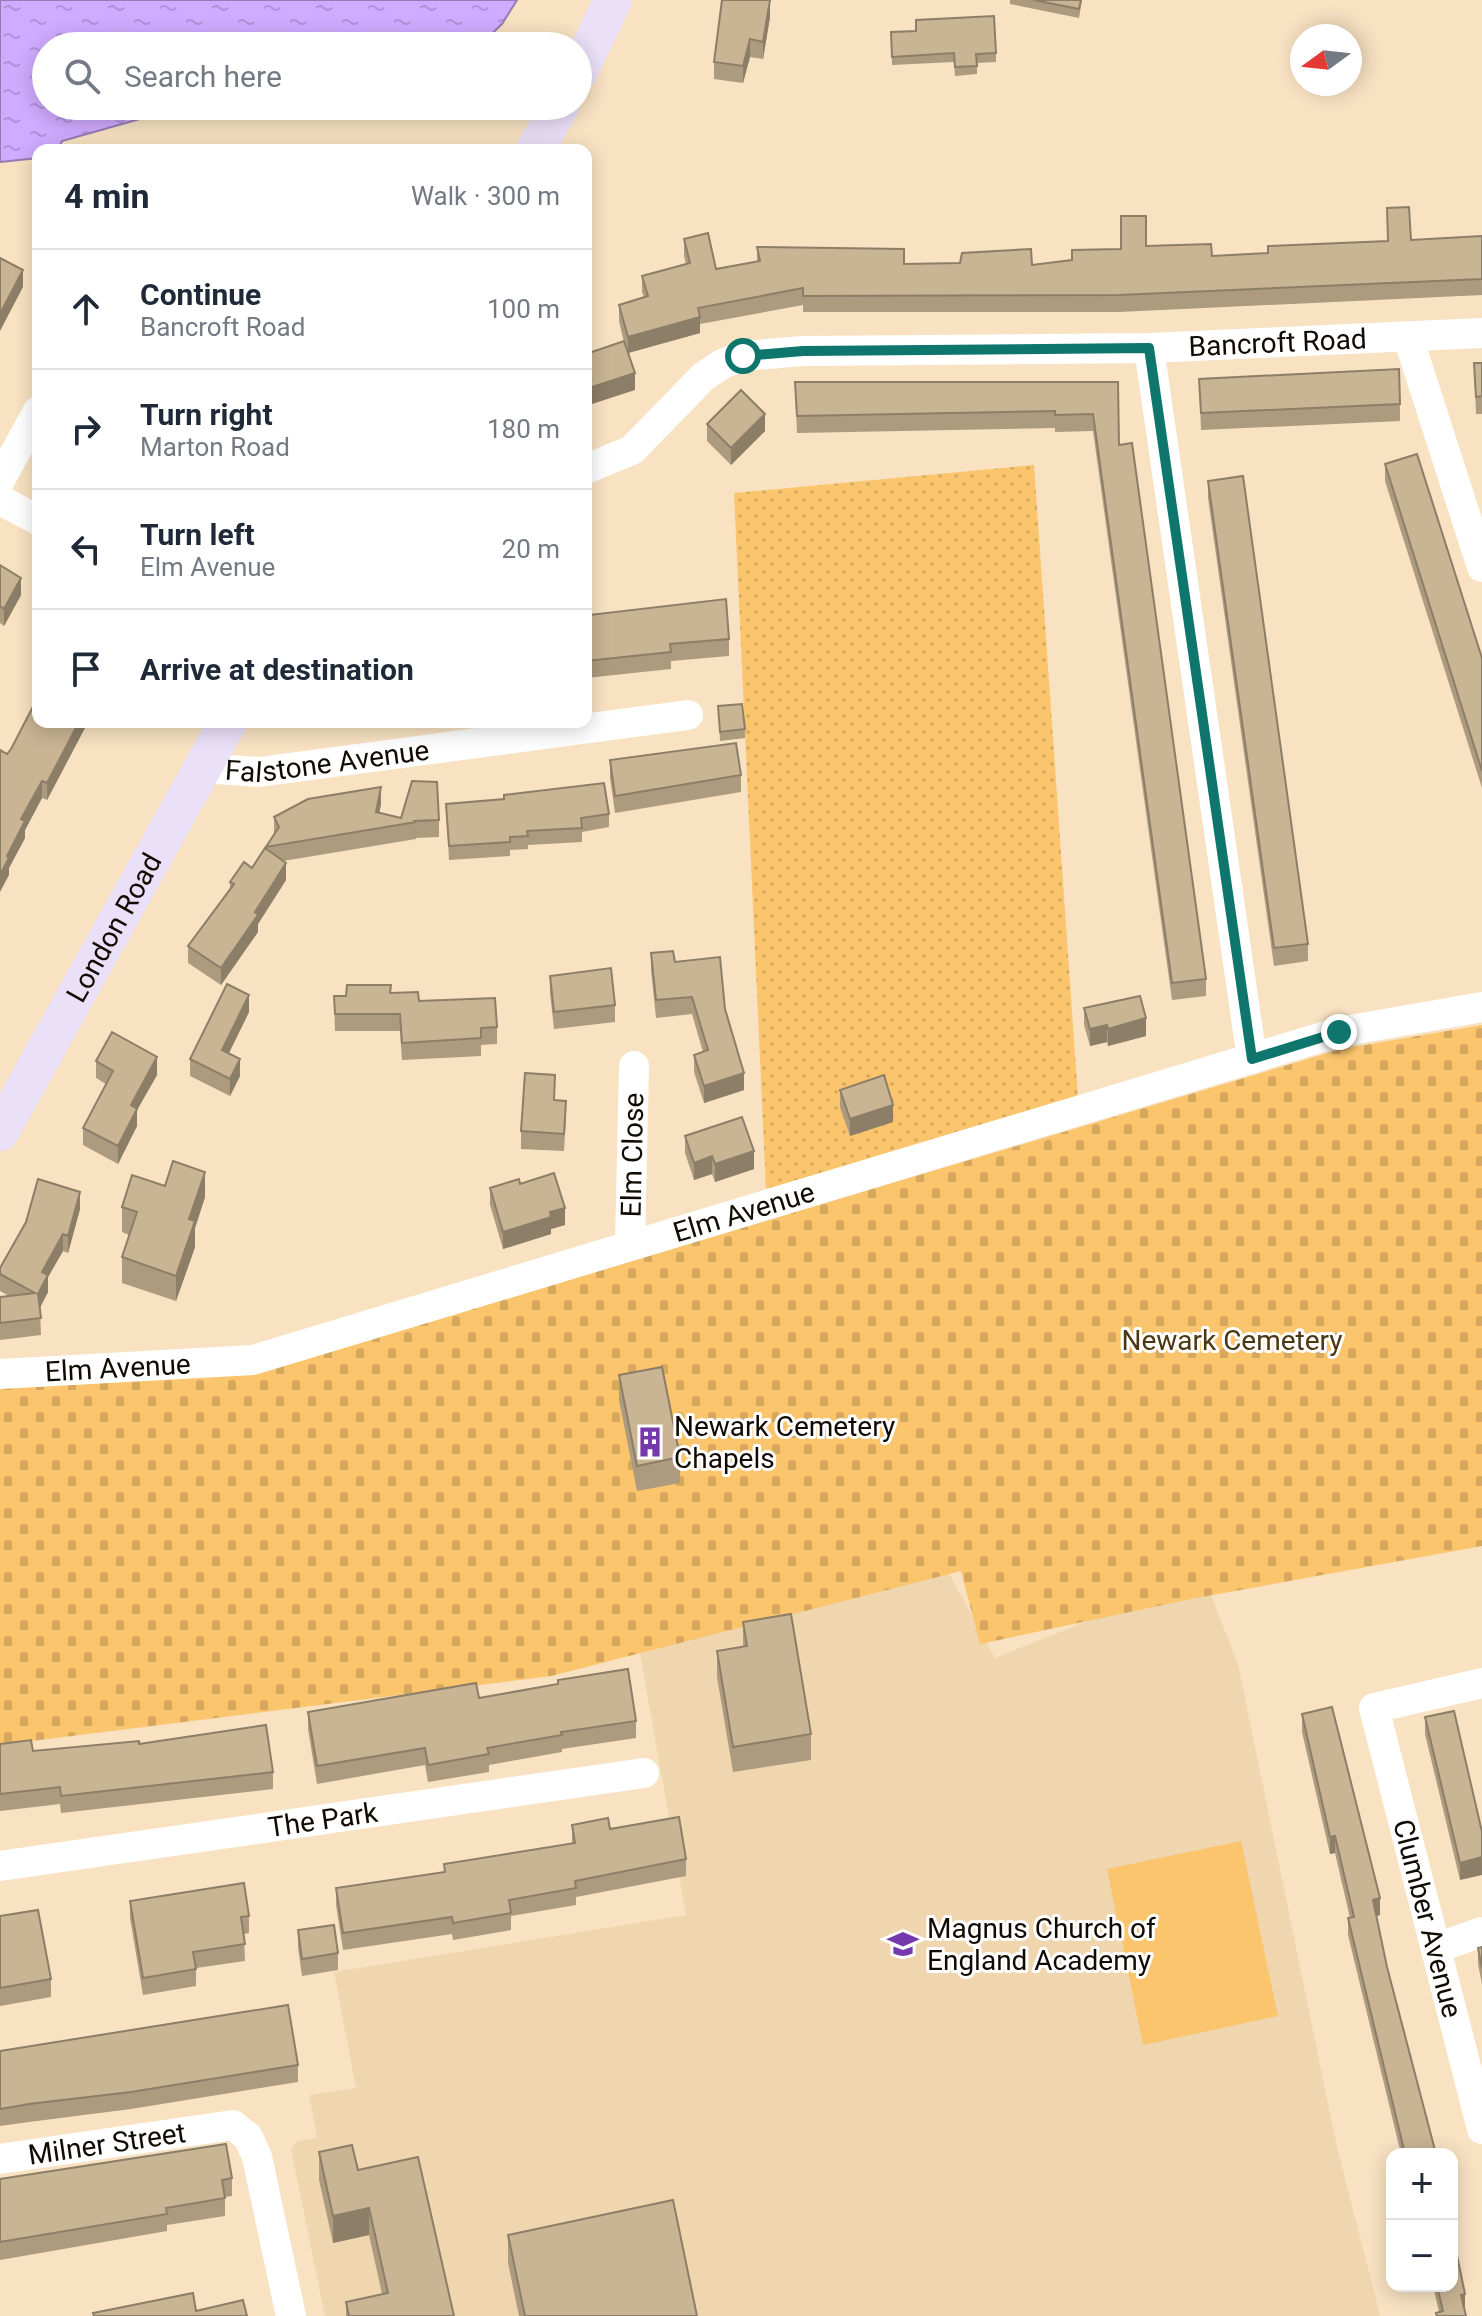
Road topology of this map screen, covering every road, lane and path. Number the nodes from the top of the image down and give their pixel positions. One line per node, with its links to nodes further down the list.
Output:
1 (613, 0): 2 (main road)
2 (592, 45)
3 (552, 120): 4 (main road)
4 (538, 144)
5 (1482, 333): 6 (street, Bancroft Road)
6 (1408, 337): 7 (street, Bancroft Road); 13 (street)
7 (1149, 348): 9 (street, Bancroft Road); 20 (street)
8 (32, 422): 10 (street)
9 (592, 467)
10 (0, 480)
11 (0, 500): 12 (street)
12 (32, 517)
13 (1482, 567)
14 (688, 715): 17 (street, Falstone Avenue)
15 (225, 728): 18 (main road, London Road)
16 (590, 728): 18 (street, Falstone Avenue)
17 (592, 728)
18 (202, 768): 22 (main road, London Road)
19 (1482, 1007): 20 (street, Elm Avenue)
20 (1252, 1059): 23 (street, Elm Avenue)
21 (634, 1066): 23 (street, Elm Close)
22 (0, 1132)
23 (630, 1243): 24 (street, Elm Avenue)
24 (0, 1374)
25 (1482, 1683): 29 (street, Clumber Avenue)
26 (644, 1773): 27 (street, The Park)
27 (0, 1866)
28 (1482, 1932): 29 (street)
29 (1436, 1948): 30 (street, Clumber Avenue)
30 (1482, 2129)
31 (0, 2159): 32 (street, Milner Street)
32 (291, 2316)

